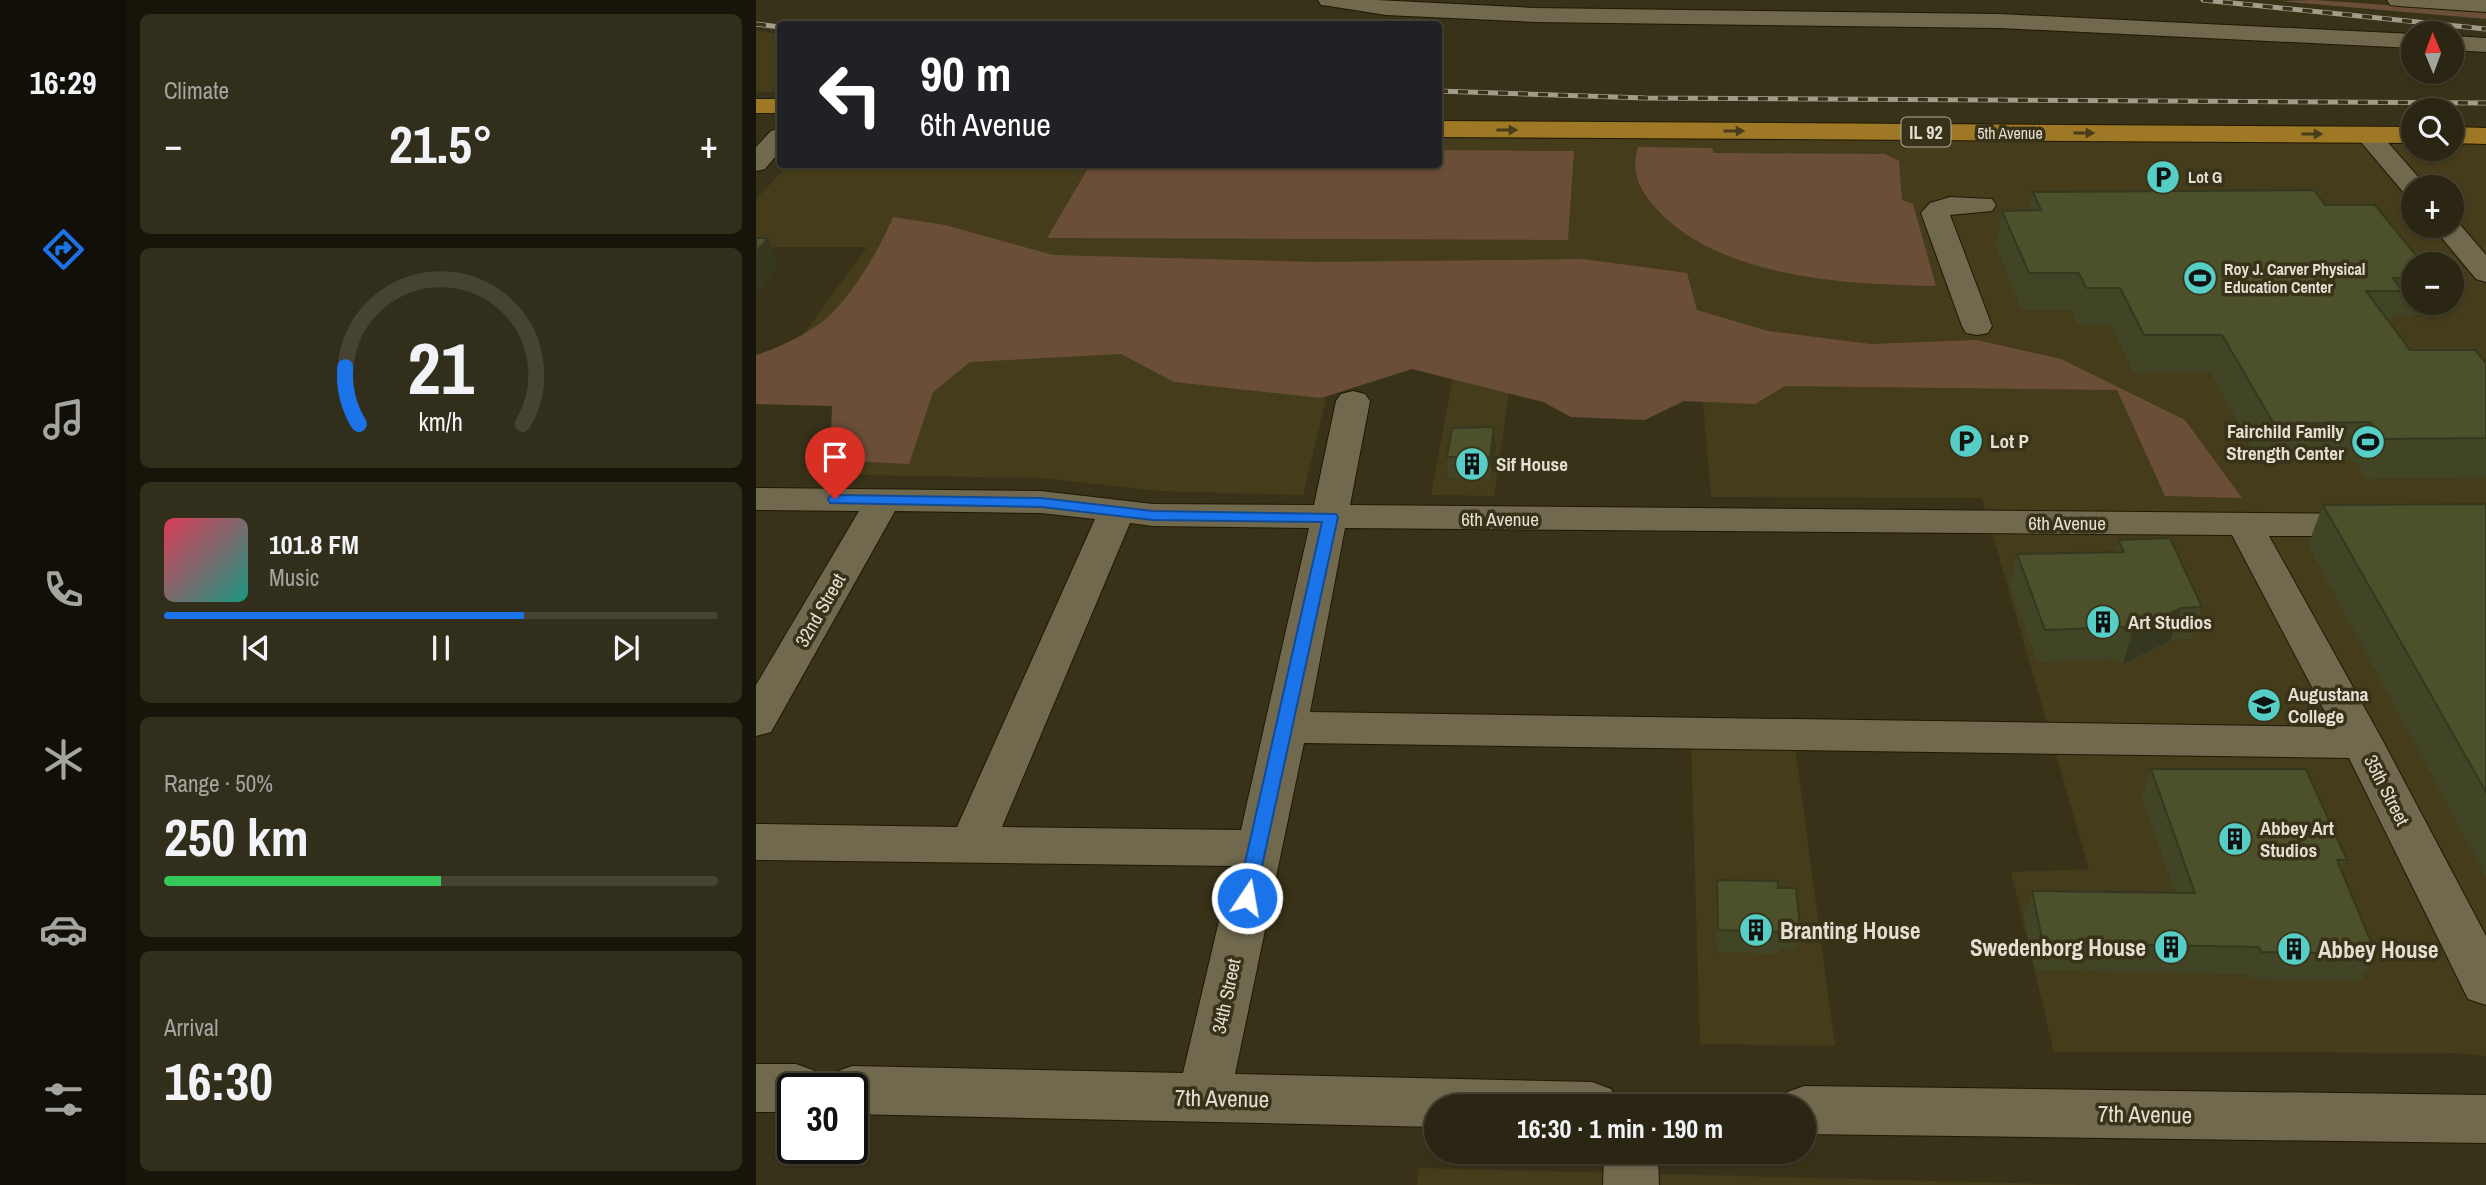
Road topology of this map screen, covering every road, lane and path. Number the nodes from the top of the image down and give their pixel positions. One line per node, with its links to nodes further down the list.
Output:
1 (1329, 0): 4 (street)
2 (2398, 0): 3 (street)
3 (2486, 5)
4 (2401, 40)
5 (2464, 44): 6 (street)
6 (2486, 46)
7 (756, 106): 8 (main road)
8 (777, 106)
9 (1442, 110): 10 (main road, 5th Avenue / IL 92)
10 (2401, 115)
11 (2464, 115): 12 (main road)
12 (2486, 116)
13 (756, 125): 14 (main road)
14 (777, 125)
15 (1442, 129): 16 (main road, 5th Avenue / IL 92, one-way to 16)
16 (2368, 135): 17 (main road, 5th Avenue / IL 92); 22 (street)
17 (2401, 135)
18 (2464, 135): 19 (main road)
19 (2486, 135)
20 (777, 139): 21 (street)
21 (756, 163)
22 (2403, 175)
23 (1982, 205): 26 (street)
24 (2456, 238): 25 (street)
25 (2486, 273)
26 (1977, 326)
27 (1353, 401): 31 (street, 34th Street)
28 (756, 499): 29 (street, 6th Avenue)
29 (884, 500): 30 (street, 6th Avenue); 34 (street, 32nd Street)
30 (1116, 511): 31 (street, 6th Avenue); 38 (street)
31 (1331, 517): 32 (street, 6th Avenue); 35 (street, 34th Street)
32 (2245, 524): 33 (street, 6th Avenue); 36 (street, 35th Street)
33 (2403, 525)
34 (756, 720)
35 (1286, 727): 36 (street); 39 (street, 34th Street)
36 (2363, 743): 40 (street, 35th Street)
37 (756, 842): 38 (street)
38 (972, 844): 39 (street)
39 (1258, 848): 44 (street, 34th Street)
40 (2486, 984)
41 (756, 1088): 42 (street)
42 (777, 1088)
43 (868, 1090): 44 (street, 7th Avenue)
44 (1204, 1098): 45 (street, 7th Avenue)
45 (1424, 1103)
46 (1816, 1110): 47 (street, 7th Avenue)
47 (2486, 1119)
48 (1631, 1164): 49 (street)
49 (1631, 1185)

